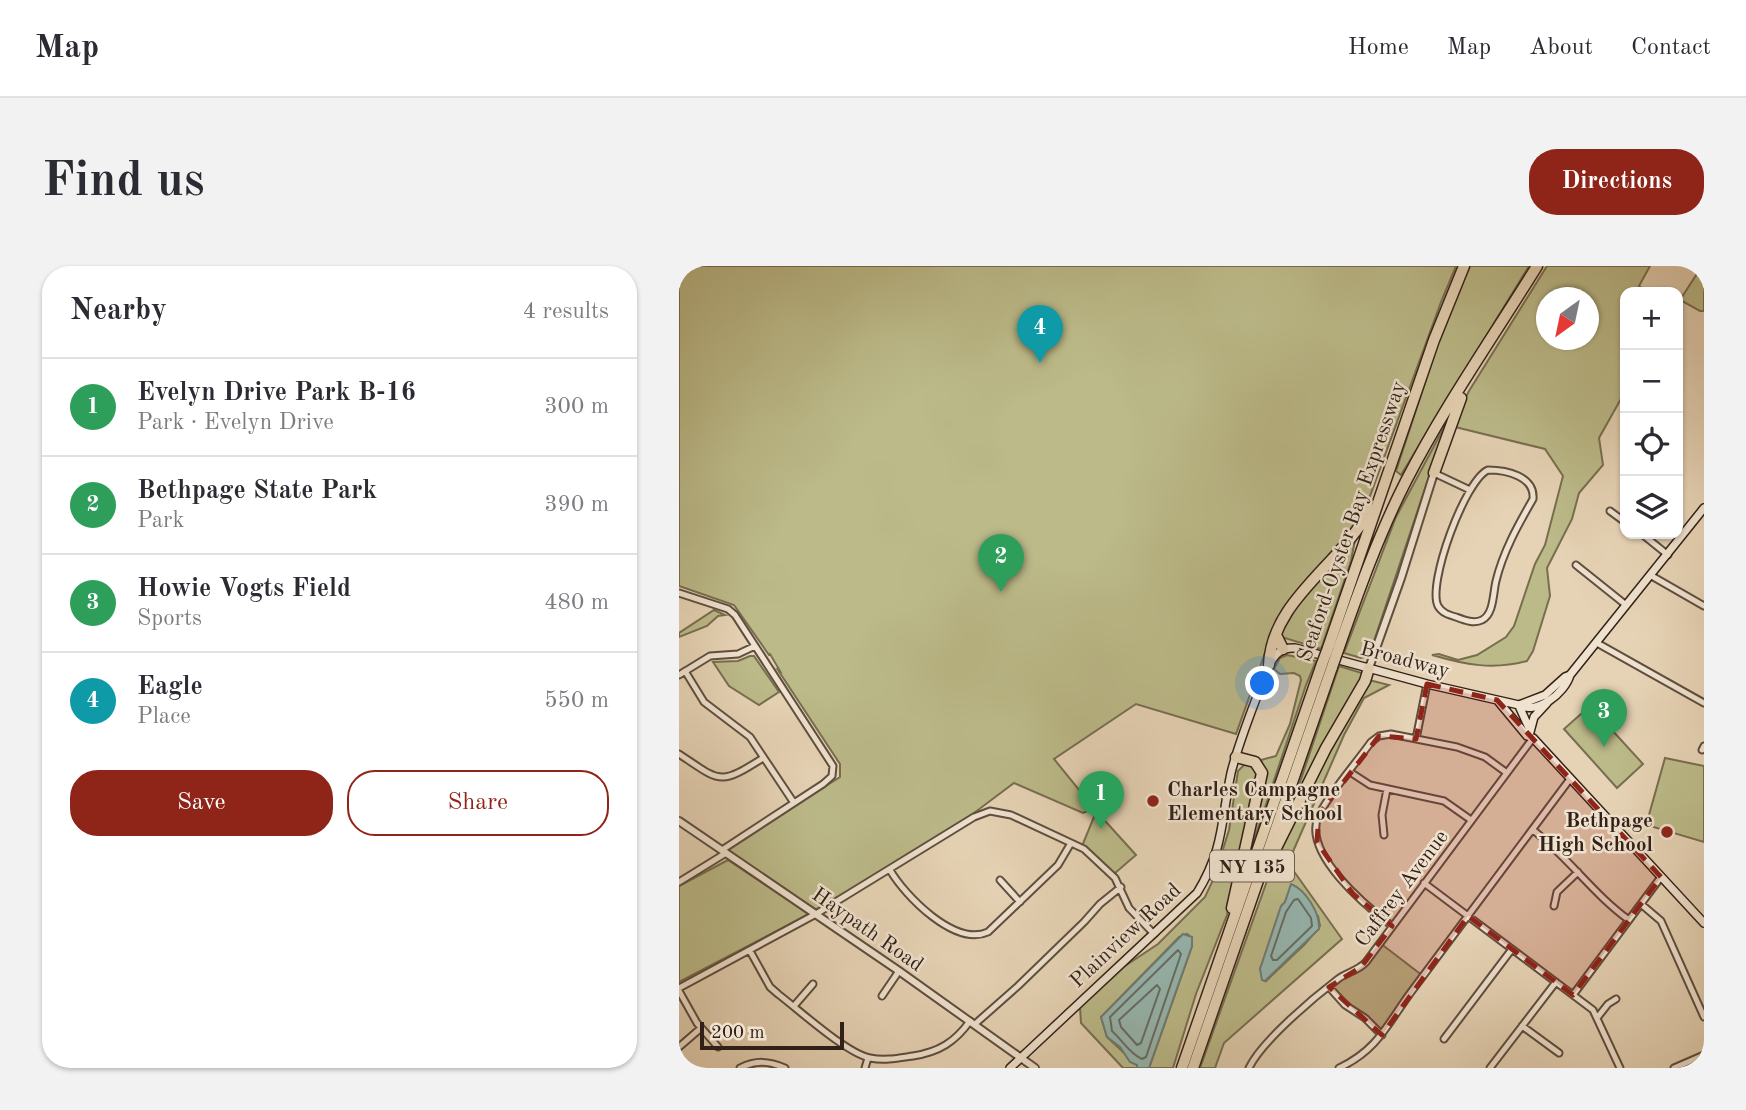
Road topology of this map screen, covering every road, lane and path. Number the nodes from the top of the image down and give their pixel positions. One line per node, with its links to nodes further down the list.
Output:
1 (1464, 266): 5 (highway, Seaford-Oyster Bay Expressway / NY 135)
2 (1537, 266): 3 (highway, Seaford-Oyster Bay Expressway / NY 135)
3 (1486, 348): 4 (highway); 21 (highway, Seaford-Oyster Bay Expressway / NY 135)
4 (1434, 473): 6 (street); 24 (street)
5 (1388, 474): 17 (highway); 21 (highway, Seaford-Oyster Bay Expressway / NY 135)
6 (1470, 489): 6 (street)
7 (1704, 508): 11 (main road)
8 (1609, 512): 9 (street)
9 (1620, 519)
10 (1648, 539): 11 (street)
11 (1668, 555): 13 (main road)
12 (1576, 565): 15 (street)
13 (1650, 575): 15 (main road); 16 (street)
14 (679, 593): 19 (street)
15 (1626, 605): 18 (main road)
16 (1704, 606)
17 (1276, 635): 20 (highway); 22 (highway)
18 (1597, 643): 26 (main road); 30 (street)
19 (755, 646): 25 (street); 42 (street)
20 (1283, 649): 22 (main road, Plainview Road); 24 (main road, Broadway)
21 (1333, 649): 23 (highway, Seaford-Oyster Bay Expressway / NY 135, bridge)
22 (1269, 665): 36 (main road, Plainview Road)
23 (1327, 666): 56 (highway, Seaford-Oyster Bay Expressway / NY 135); 68 (highway, Seaford-Oyster Bay Expressway / NY 135)
24 (1369, 668): 27 (main road, Broadway); 56 (highway)
25 (682, 673): 37 (street)
26 (1570, 675): 29 (main road); 31 (main road)
27 (1427, 684): 28 (main road, Broadway); 34 (street)
28 (1497, 700): 31 (main road, Broadway); 32 (main road)
29 (1548, 701): 31 (main road, Broadway); 33 (main road)
30 (1704, 703)
31 (1519, 705): 32 (main road); 33 (main road)
32 (1514, 720): 33 (main road)
33 (1531, 735): 39 (street, Caffrey Avenue); 40 (main road)
34 (1416, 739): 38 (street); 39 (street)
35 (679, 754): 37 (street)
36 (1236, 757): 65 (main road, Plainview Road); 68 (highway)
37 (763, 758): 42 (street)
38 (1350, 772): 41 (street); 64 (street)
39 (1507, 773): 43 (street, Caffrey Avenue)
40 (1570, 779): 45 (street); 51 (main road)
41 (1387, 789): 43 (street); 46 (street)
42 (794, 803): 48 (street)
43 (1471, 820): 54 (street, Caffrey Avenue)
44 (679, 821): 48 (street, Haypath Road)
45 (1533, 830): 50 (street); 61 (street)
46 (1384, 835)
47 (1071, 843): 49 (street); 55 (street); 57 (street)
48 (724, 851): 53 (street); 60 (street, Haypath Road)
49 (890, 870): 57 (street); 60 (street)
50 (1578, 872): 59 (street); 62 (street)
51 (1661, 877): 58 (street); 63 (main road)
52 (1000, 880): 57 (street)
53 (679, 882)
54 (1424, 883): 61 (street); 64 (street, Caffrey Avenue)
55 (1121, 887): 65 (street); 80 (street)
56 (1254, 894): 97 (highway, Seaford-Oyster Bay Expressway / NY 135)
57 (1020, 902)
58 (1641, 904): 62 (street); 78 (street)
59 (1554, 906)
60 (815, 914): 67 (street); 69 (street, Haypath Road)
61 (1468, 916): 66 (street); 83 (street)
62 (1629, 920): 74 (street)
63 (1704, 923)
64 (1392, 926): 72 (street, Caffrey Avenue)
65 (1154, 934): 90 (main road, Plainview Road)
66 (1512, 949): 70 (street); 84 (street)
67 (750, 950): 73 (street); 77 (street)
68 (1220, 958): 96 (highway, Seaford-Oyster Bay Expressway / NY 135)
69 (899, 971): 75 (street); 80 (street, Haypath Road)
70 (1556, 982): 74 (street); 81 (street)
71 (813, 984): 77 (street)
72 (1329, 987): 83 (street); 98 (street, Caffrey Avenue)
73 (679, 989): 82 (street)
74 (1573, 995): 79 (street)
75 (882, 996)
76 (1616, 999): 79 (street)
77 (794, 1006): 89 (street)
78 (1704, 1017)
79 (1597, 1018): 101 (street)
80 (972, 1022): 89 (street); 90 (street, Haypath Road)
81 (1522, 1026): 87 (street); 100 (street)
82 (701, 1028): 85 (street); 86 (street)
83 (1382, 1035): 99 (street)
84 (1444, 1039)
85 (679, 1047)
86 (718, 1048)
87 (1559, 1054)
88 (1704, 1055): 102 (street)
89 (868, 1058): 93 (street)
90 (1021, 1058): 94 (main road, Plainview Road); 95 (street, Haypath Road)
91 (740, 1068): 92 (street)
92 (785, 1068)
93 (865, 1068)
94 (1010, 1068)
95 (1035, 1068)
96 (1182, 1068)
97 (1193, 1068)
98 (1249, 1068)
99 (1339, 1068)
100 (1490, 1068)
101 (1620, 1068)
102 (1674, 1068)

